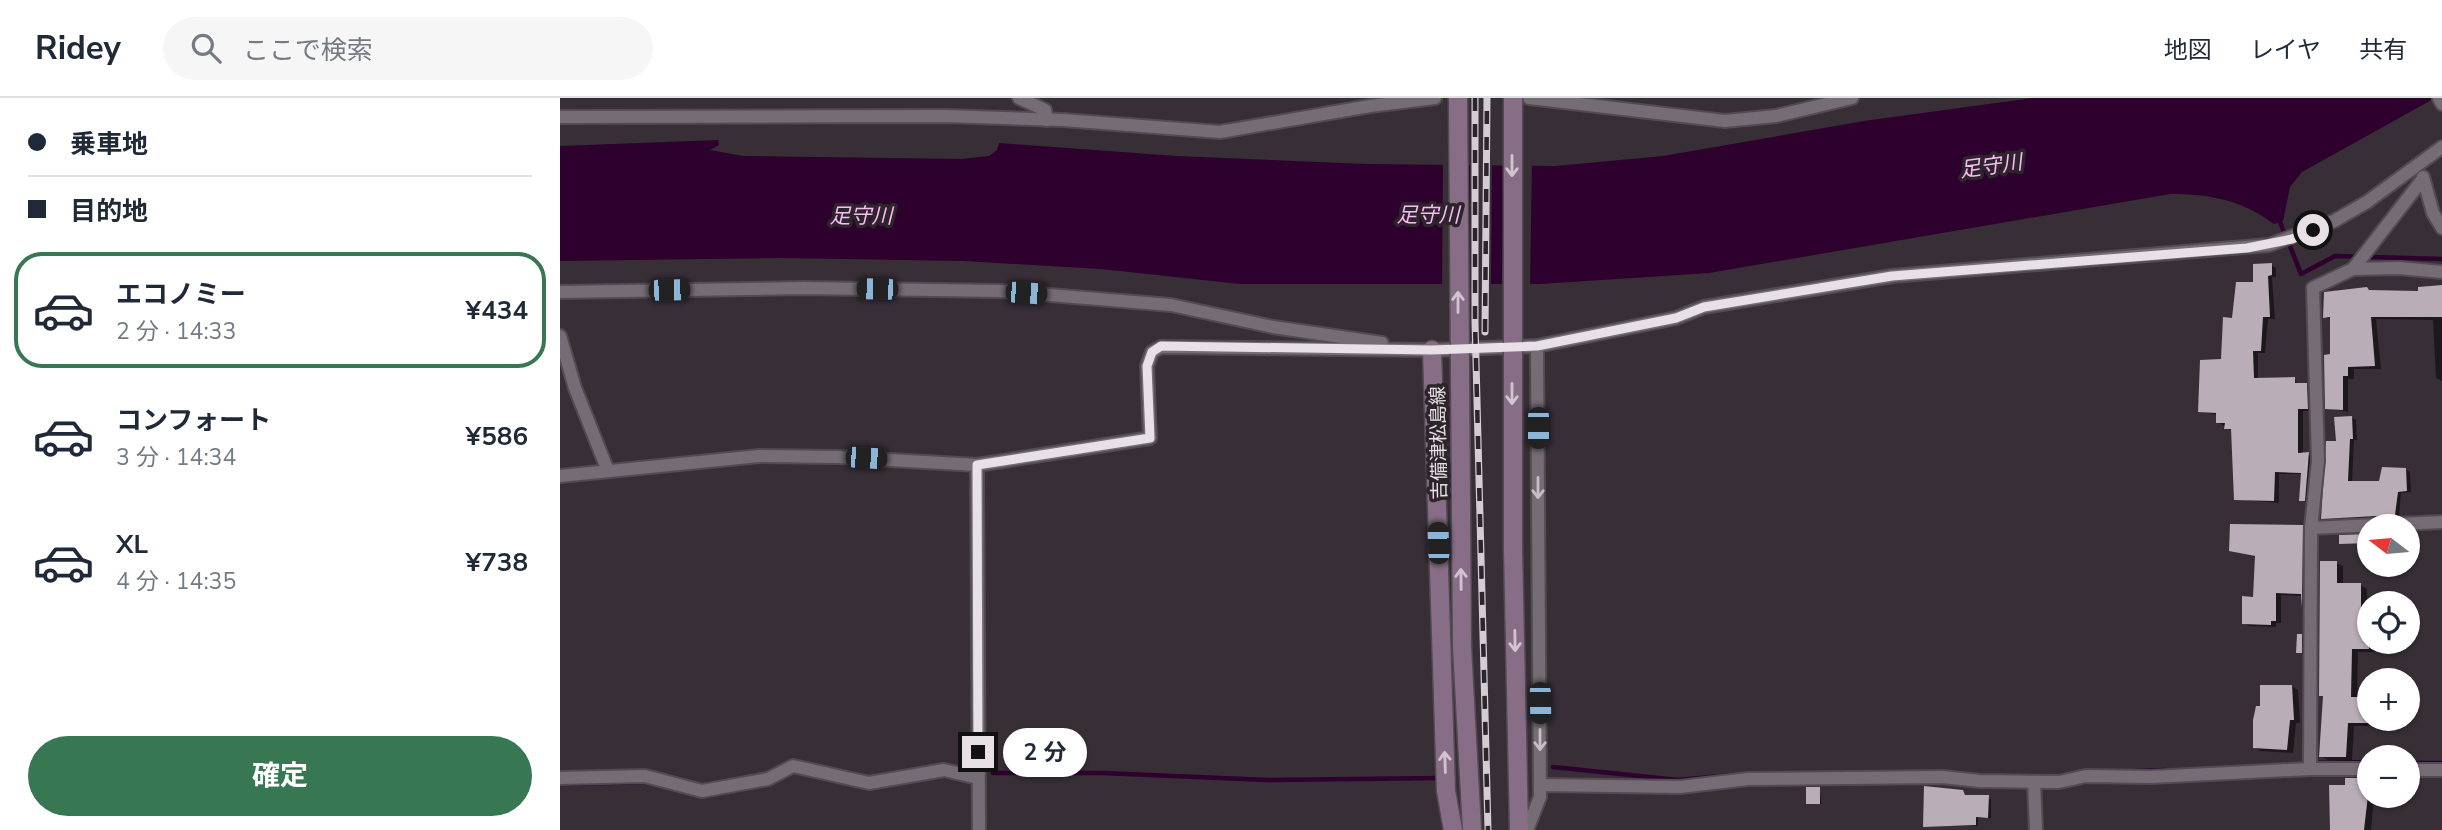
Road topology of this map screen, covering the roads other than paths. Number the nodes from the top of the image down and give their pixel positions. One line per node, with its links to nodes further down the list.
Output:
1 (1019, 98): 11 (street)
2 (1435, 98): 11 (street)
3 (1458, 98): 38 (main road, 吉備津松島線, one-way to 3, bridge)
4 (1513, 98): 39 (main road, one-way to 39, bridge)
5 (1529, 98): 6 (street)
6 (1537, 98): 7 (street)
7 (1852, 98)
8 (2440, 98): 9 (street)
9 (2442, 104)
10 (560, 117): 11 (street)
11 (1047, 120)
12 (2442, 147): 13 (street)
13 (2430, 156): 14 (street); 20 (street)
14 (2422, 180): 15 (street); 16 (street)
15 (2442, 228)
16 (2359, 261): 17 (street); 27 (street)
17 (2442, 272)
18 (560, 292): 21 (street)
19 (560, 336): 24 (street)
20 (1537, 346): 22 (street); 35 (street, one-way to 35)
21 (1399, 348): 22 (street); 23 (street)
22 (1432, 350): 37 (main road, one-way to 22)
23 (977, 465): 24 (street); 33 (street)
24 (608, 471): 25 (street)
25 (560, 476)
26 (2442, 522): 27 (street)
27 (2311, 528): 28 (street)
28 (2310, 765): 29 (street); 34 (street)
29 (2357, 768)
30 (2420, 770): 31 (street)
31 (2442, 770)
32 (560, 778): 33 (street)
33 (978, 778): 36 (street)
34 (2034, 782): 35 (street); 41 (street)
35 (1540, 785): 40 (street)
36 (979, 830)
37 (1453, 830)
38 (1472, 830)
39 (1519, 830)
40 (1527, 830)
41 (2036, 830)

